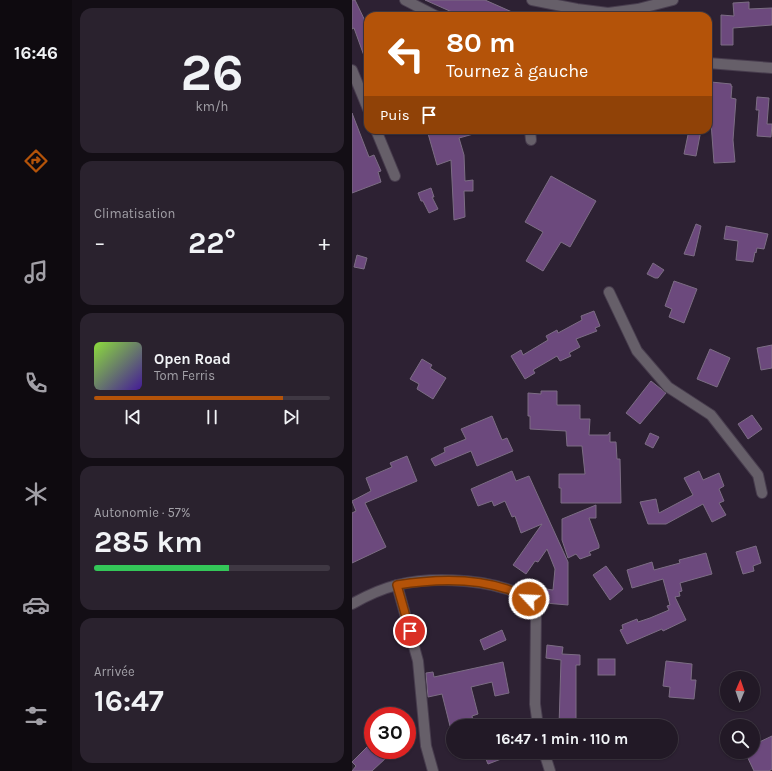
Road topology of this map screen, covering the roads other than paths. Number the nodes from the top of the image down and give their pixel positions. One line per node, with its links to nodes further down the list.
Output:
1 (405, 0): 4 (street)
2 (673, 0): 6 (street)
3 (538, 1): 5 (street)
4 (428, 12)
5 (602, 12)
6 (616, 12)
7 (712, 63): 8 (street)
8 (772, 68)
9 (352, 70): 10 (street)
10 (364, 99)
11 (378, 134): 12 (street)
12 (395, 176)
13 (608, 292): 14 (street)
14 (762, 493)
15 (397, 585): 16 (street); 17 (street); 19 (street)
16 (352, 604)
17 (537, 719)
18 (546, 759): 20 (street)
19 (433, 771)
20 (550, 771)

